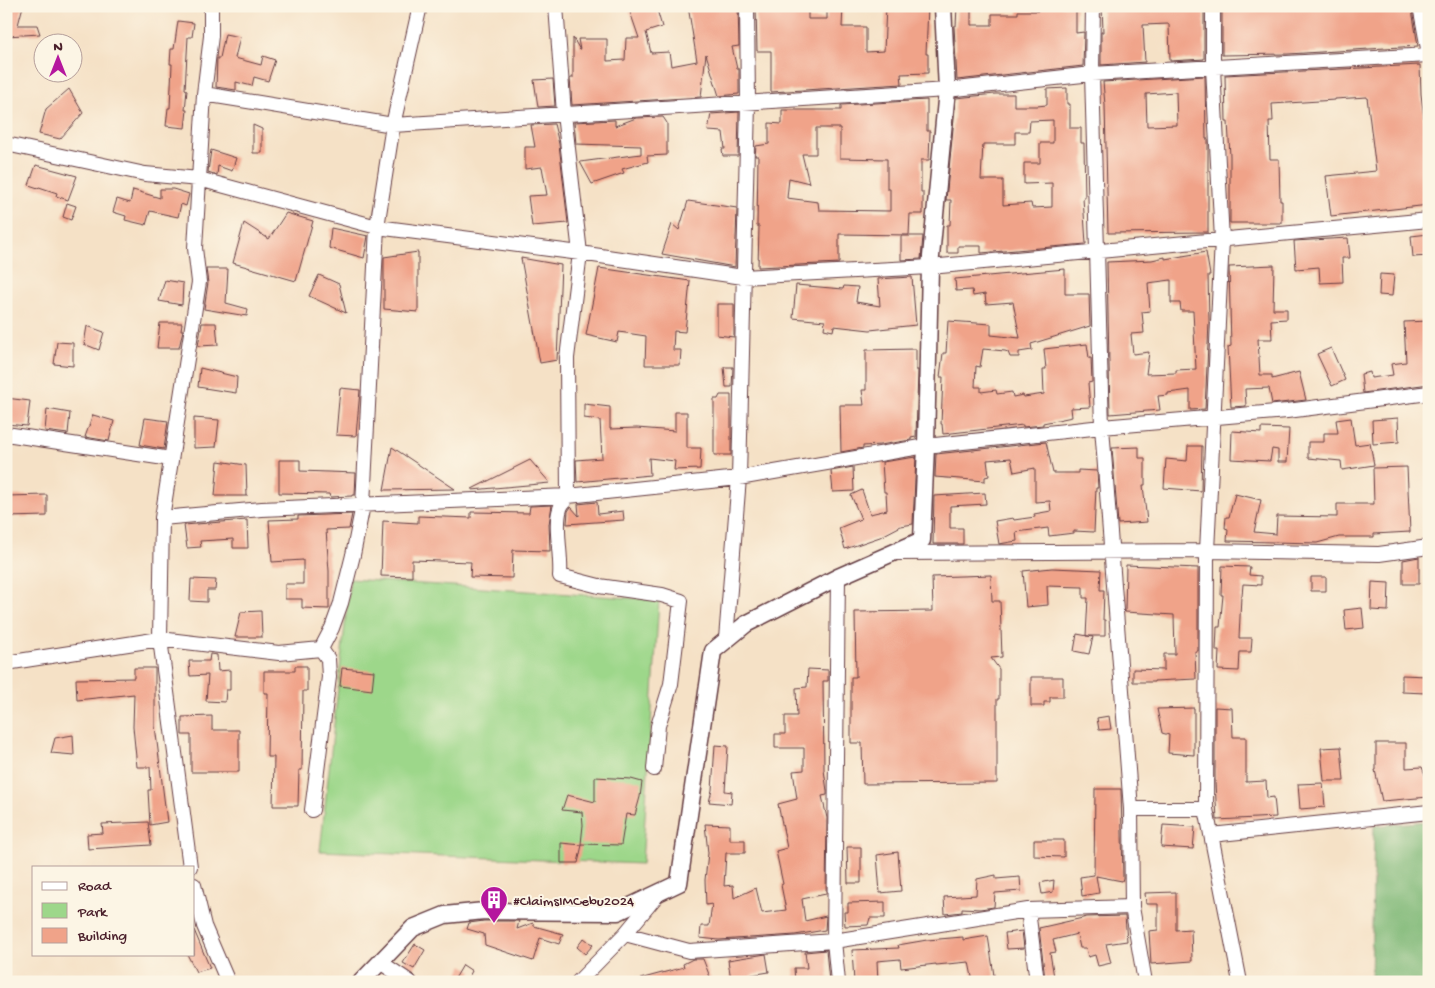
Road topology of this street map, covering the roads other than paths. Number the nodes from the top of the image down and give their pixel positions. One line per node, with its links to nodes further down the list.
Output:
1 (211, 6): 13 (street)
2 (420, 6): 16 (street)
3 (556, 6): 15 (street)
4 (747, 6): 14 (street)
5 (943, 6): 12 (street)
6 (1093, 6): 11 (street)
7 (1213, 6): 10 (street)
8 (1420, 6): 9 (street)
9 (1429, 55): 10 (street)
10 (1214, 68): 11 (street); 21 (street)
11 (1092, 74): 12 (street); 22 (street)
12 (947, 90): 14 (street); 24 (street)
13 (204, 94): 16 (street); 18 (street)
14 (748, 103): 15 (street); 25 (street)
15 (564, 114): 16 (street); 23 (street)
16 (393, 125): 20 (street)
17 (6, 144): 18 (street)
18 (198, 180): 20 (street); 31 (street)
19 (1429, 220): 21 (street)
20 (377, 227): 23 (street); 34 (street)
21 (1222, 240): 22 (street); 27 (street)
22 (1098, 251): 24 (street); 28 (street)
23 (580, 253): 25 (street); 33 (street)
24 (930, 267): 25 (street); 30 (street)
25 (743, 277): 32 (street)
26 (1429, 393): 27 (street)
27 (1214, 419): 28 (street); 37 (street)
28 (1102, 427): 30 (street); 38 (street)
29 (6, 434): 31 (street)
30 (926, 446): 32 (street); 39 (street)
31 (171, 459): 35 (street)
32 (739, 478): 33 (street); 42 (street)
33 (568, 496): 34 (street); 45 (street)
34 (363, 504): 35 (street); 43 (street)
35 (162, 518): 41 (street)
36 (1429, 547): 37 (street)
37 (1207, 551): 38 (street); 47 (street)
38 (1111, 552): 39 (street); 46 (street)
39 (894, 553): 40 (street)
40 (838, 576): 42 (street); 57 (street)
41 (160, 639): 43 (street); 44 (street); 51 (street)
42 (726, 639): 53 (street)
43 (321, 649): 48 (street)
44 (6, 663)
45 (654, 769)
46 (1131, 809): 47 (street); 54 (street)
47 (1206, 809): 50 (street)
48 (312, 810)
49 (1429, 812): 50 (street)
50 (1211, 835): 66 (street)
51 (190, 866)
52 (195, 889): 59 (street)
53 (658, 894): 56 (street); 58 (street)
54 (1132, 907): 55 (street); 65 (street)
55 (1028, 910): 57 (street); 64 (street)
56 (624, 934): 57 (street); 62 (street)
57 (834, 941): 63 (street)
58 (380, 962): 60 (street); 61 (street)
59 (228, 982)
60 (361, 982)
61 (410, 982)
62 (578, 982)
63 (838, 982)
64 (1037, 982)
65 (1145, 982)
66 (1240, 982)

